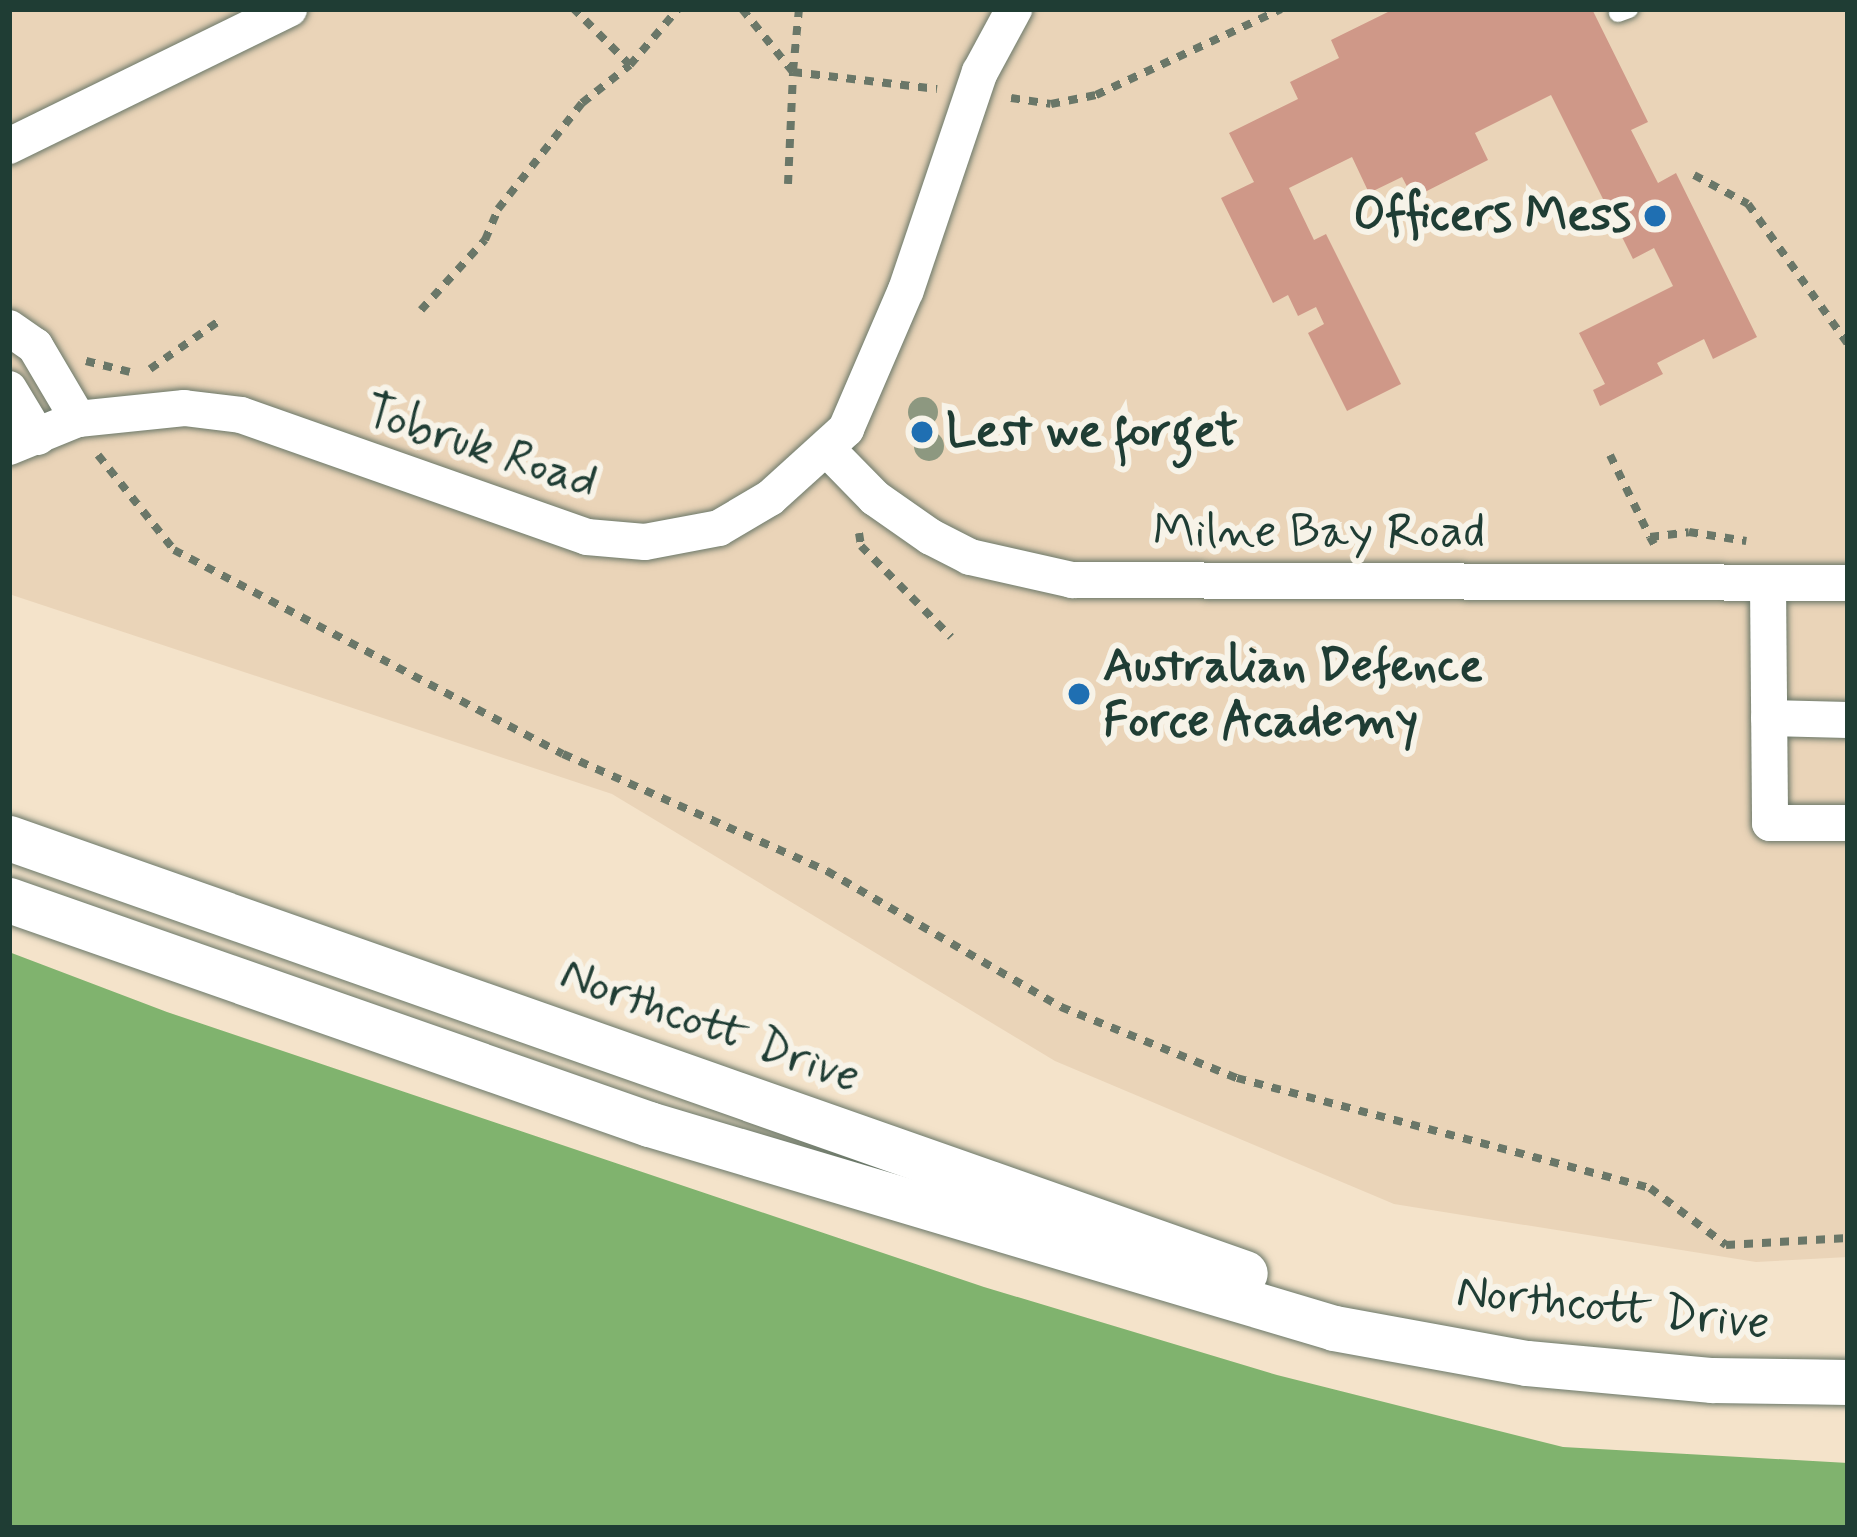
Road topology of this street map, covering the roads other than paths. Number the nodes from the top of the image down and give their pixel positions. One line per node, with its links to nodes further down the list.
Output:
1 (289, 9): 3 (street)
2 (1015, 9): 8 (street, Tobruk Road)
3 (9, 146)
4 (9, 328): 6 (street)
5 (9, 388): 7 (street)
6 (78, 419): 7 (street, Tobruk Road); 8 (street, Tobruk Road)
7 (23, 442): 9 (street, Tobruk Road)
8 (828, 450): 10 (street, Milne Bay Road)
9 (9, 476)
10 (1768, 584): 11 (street, Milne Bay Road); 12 (street)
11 (1848, 584)
12 (1769, 718): 13 (street); 15 (street)
13 (1848, 720)
14 (9, 814): 17 (street)
15 (1848, 823)
16 (9, 838): 17 (street, Northcott Drive)
17 (66, 859): 19 (street, Northcott Drive)
18 (9, 901): 19 (street, Northcott Drive)
19 (1367, 1330): 20 (street, Northcott Drive)
20 (1848, 1382)

